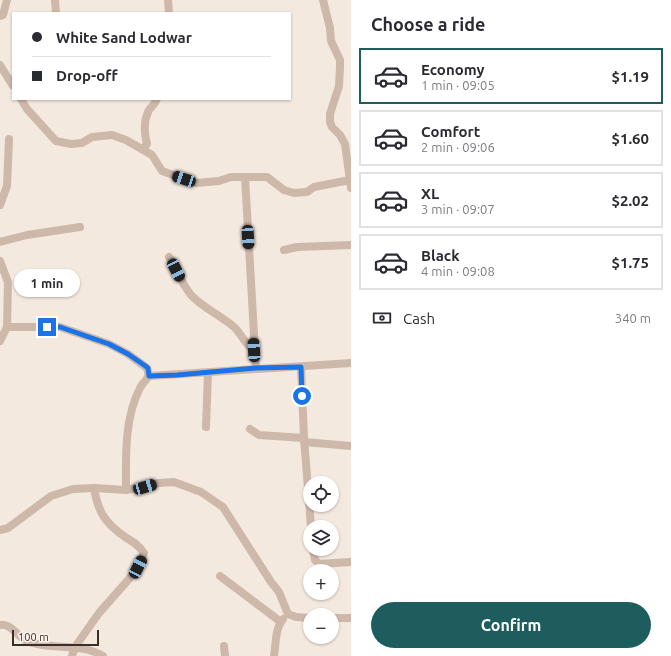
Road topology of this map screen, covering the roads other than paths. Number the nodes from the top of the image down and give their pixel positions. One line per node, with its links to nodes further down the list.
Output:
1 (7, 0): 7 (street)
2 (55, 0): 5 (street)
3 (168, 0): 6 (street)
4 (323, 0): 13 (street)
5 (56, 12)
6 (169, 12)
7 (0, 16)
8 (0, 65): 9 (street)
9 (12, 84)
10 (22, 100): 14 (street)
11 (157, 100): 14 (street)
12 (10, 139): 17 (street)
13 (349, 147): 16 (street)
14 (142, 149): 15 (street)
15 (245, 177): 16 (street); 26 (street)
16 (350, 184)
17 (0, 205)
18 (80, 227): 19 (street)
19 (0, 242)
20 (351, 245): 21 (street)
21 (284, 250)
22 (169, 257): 26 (street)
23 (0, 261): 24 (street)
24 (7, 327): 25 (street); 31 (street)
25 (0, 341)
26 (254, 350): 29 (street)
27 (351, 363): 28 (street)
28 (301, 367): 29 (street); 34 (street)
29 (256, 368): 30 (street)
30 (208, 373): 31 (street); 32 (street)
31 (149, 376): 37 (street)
32 (206, 427)
33 (250, 429): 34 (street)
34 (304, 440): 35 (street); 38 (street)
35 (351, 446)
36 (94, 488): 37 (street); 39 (street); 50 (street)
37 (126, 490): 43 (street)
38 (310, 520)
39 (0, 530)
40 (314, 556): 41 (street)
41 (351, 562)
42 (220, 576): 47 (street)
43 (288, 614): 44 (street); 47 (street)
44 (303, 618)
45 (339, 618): 46 (street)
46 (351, 618)
47 (281, 622): 54 (street)
48 (0, 624): 50 (street)
49 (224, 646): 53 (street)
50 (75, 647): 51 (street); 52 (street)
51 (72, 656)
52 (103, 656)
53 (225, 656)
54 (274, 656)

